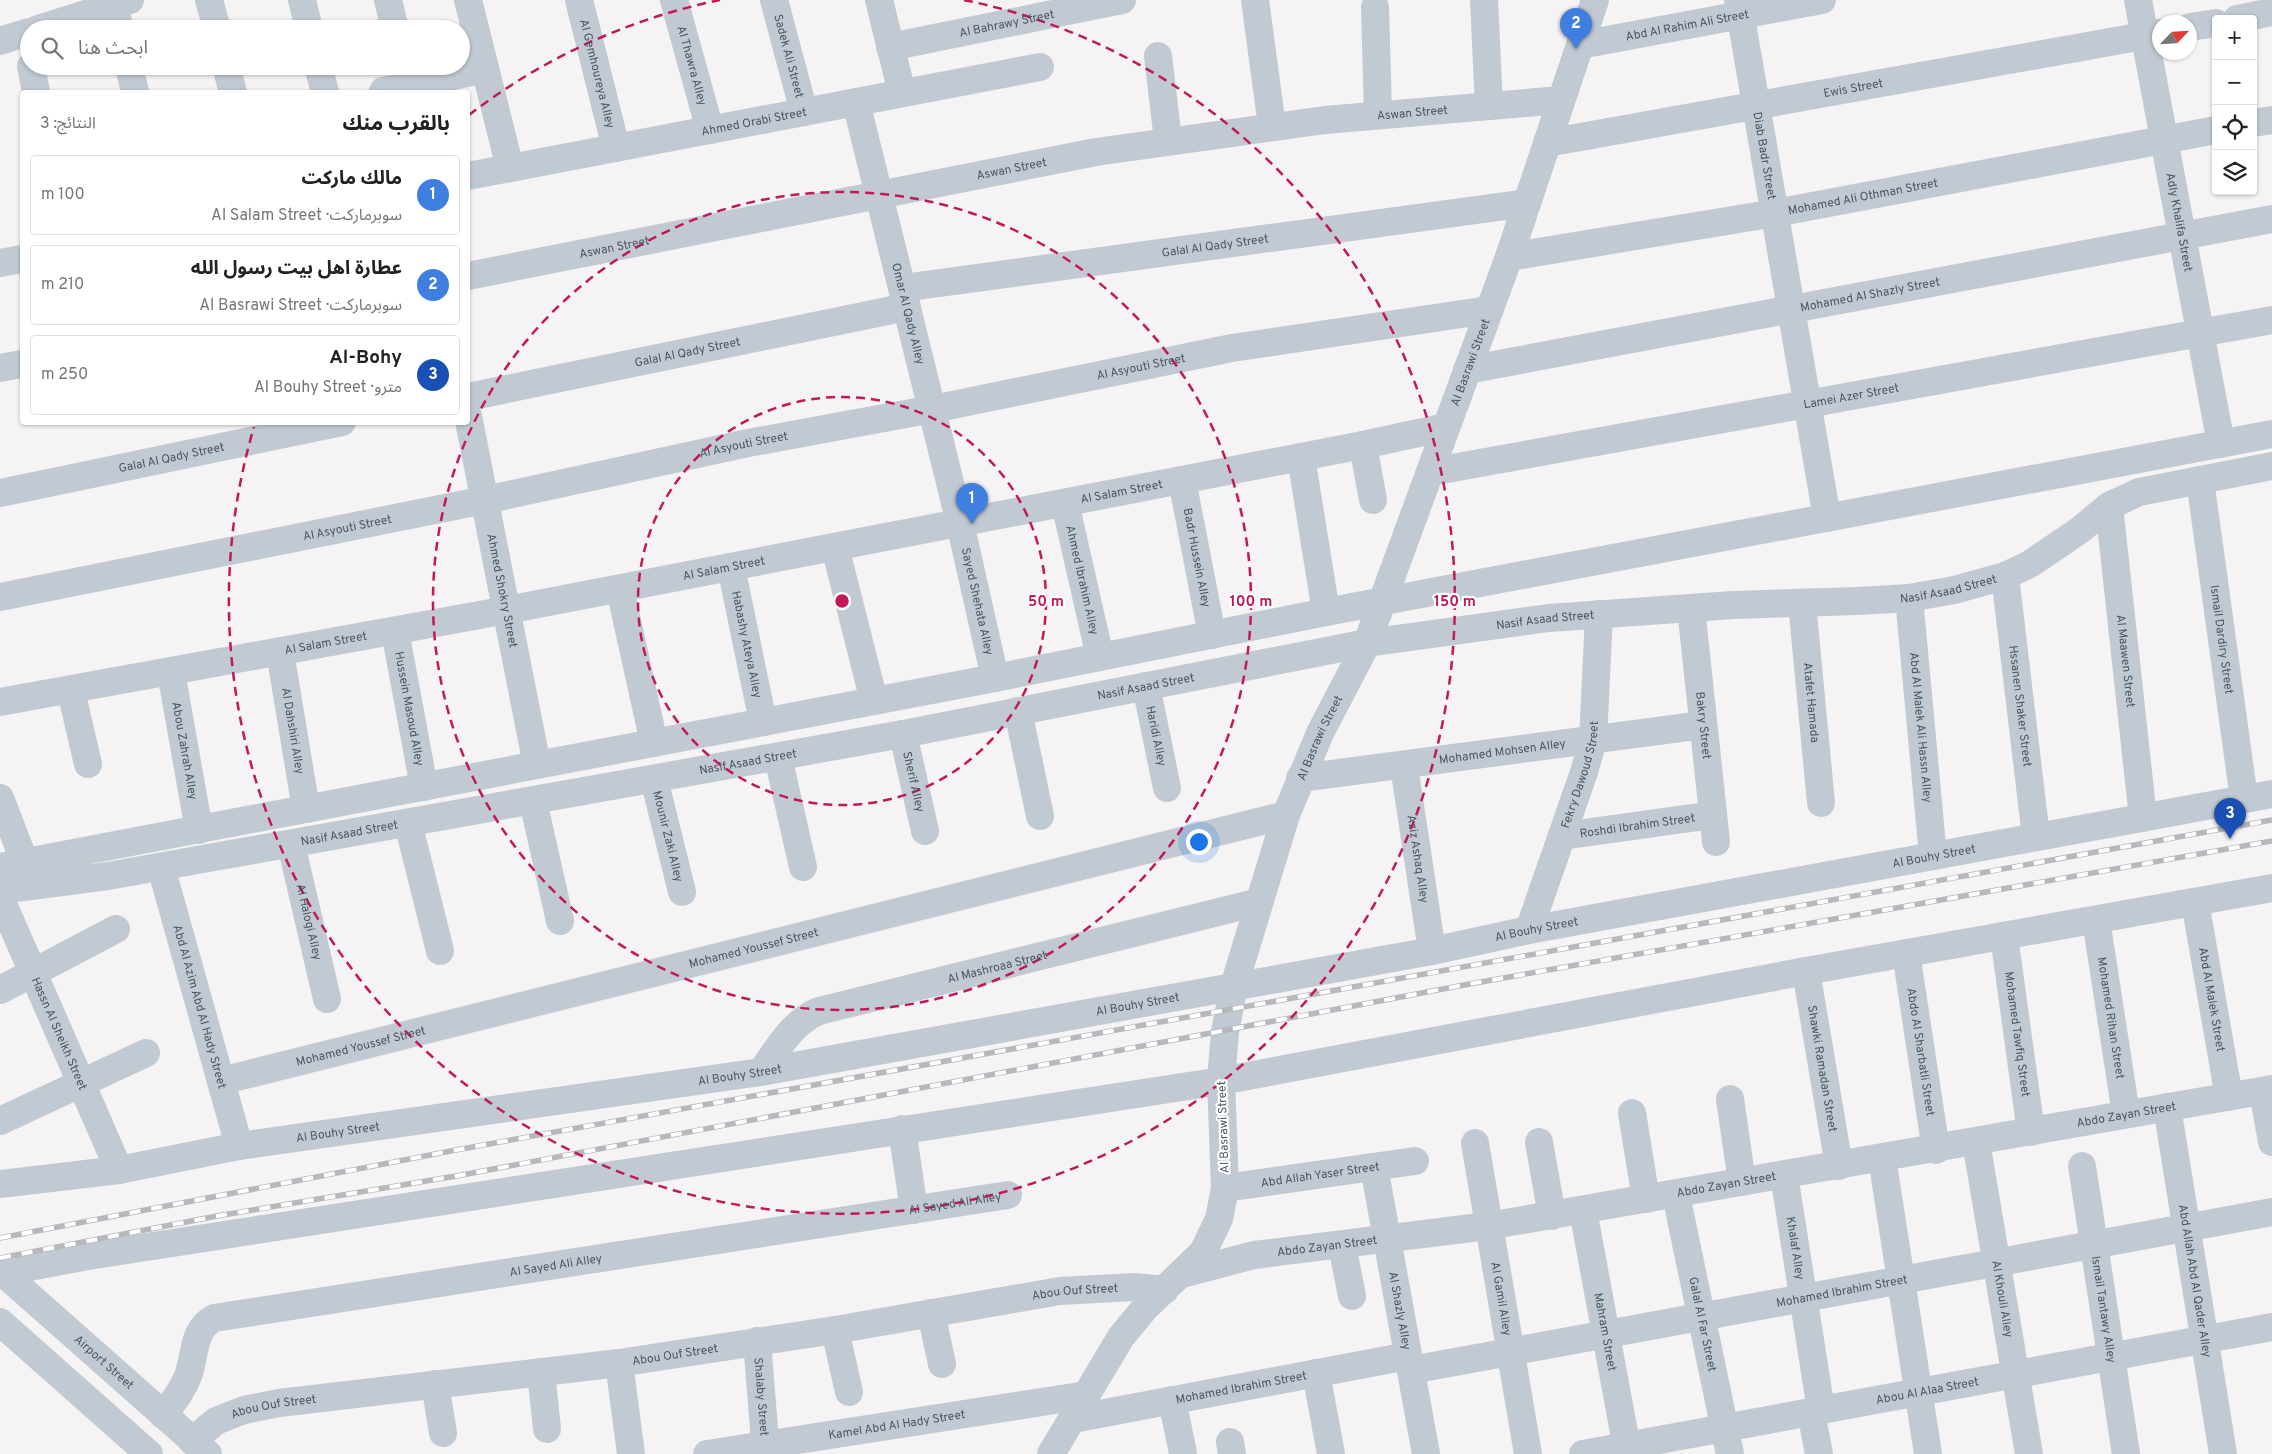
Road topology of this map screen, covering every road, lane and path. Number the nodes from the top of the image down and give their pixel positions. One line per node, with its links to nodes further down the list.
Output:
1 (209, 0): 21 (street)
2 (302, 0): 22 (street)
3 (388, 0): 23 (street)
4 (468, 0): 32 (street)
5 (578, 0): 59 (street, Al Gemhoureya Alley)
6 (674, 0): 54 (street, Al Thawra Alley)
7 (774, 0): 49 (street, Sadek Ali Street)
8 (879, 0): 28 (street)
9 (1122, 0): 28 (street, Al Bahrawy Street)
10 (1255, 0): 53 (street)
11 (1484, 0): 48 (street)
12 (1595, 0): 27 (street, Al Basrawi Street)
13 (1822, 0): 16 (street, Abd Al Rahim Ali Street)
14 (2138, 0): 26 (street, Adly Khalifa Street)
15 (1375, 7): 50 (street)
16 (1739, 8): 27 (street, Abd Al Rahim Ali Street); 47 (street, Diab Badr Street)
17 (121, 11): 20 (street)
18 (2272, 12): 19 (street)
19 (2257, 15)
20 (89, 20)
21 (215, 20)
22 (307, 20)
23 (393, 20)
24 (2212, 24): 25 (street)
25 (2197, 26)
26 (2152, 34): 47 (street, Ewis Street)
27 (1580, 45): 45 (street, Al Basrawi Street)
28 (890, 47): 44 (street)
29 (1158, 56): 56 (street)
30 (2155, 60): 57 (street, Adly Khalifa Street)
31 (1040, 67): 44 (street, Ahmed Orabi Street)
32 (485, 69): 33 (street); 60 (street)
33 (470, 71)
34 (33, 75): 40 (street)
35 (131, 75): 41 (street)
36 (228, 75): 42 (street)
37 (320, 75): 43 (street)
38 (442, 75): 39 (street)
39 (398, 81)
40 (36, 90)
41 (135, 90)
42 (232, 90)
43 (324, 90)
44 (902, 93): 46 (street, Ahmed Orabi Street)
45 (1561, 100): 48 (street, Aswan Street); 58 (street, Al Basrawi Street)
46 (856, 102): 49 (street, Ahmed Orabi Street); 62 (street, Omar Al Qady Alley)
47 (1756, 105): 58 (street, Ewis Street); 64 (street, Diab Badr Street)
48 (1490, 106): 50 (street, Aswan Street)
49 (804, 112): 54 (street, Ahmed Orabi Street)
50 (1378, 115): 53 (street, Aswan Street)
51 (2272, 120): 52 (street)
52 (2257, 122)
53 (1272, 126): 56 (street, Aswan Street)
54 (710, 130): 59 (street, Ahmed Orabi Street)
55 (2212, 131): 57 (street, Mohamed Ali Othman Street)
56 (1168, 140): 62 (street, Aswan Street)
57 (2164, 140): 64 (street, Mohamed Ali Othman Street); 66 (street, Adly Khalifa Street)
58 (1547, 143): 63 (street, Al Basrawi Street)
59 (616, 148): 60 (street, Ahmed Orabi Street)
60 (510, 168): 61 (street, Ahmed Orabi Street)
61 (470, 176)
62 (879, 194): 70 (street, Aswan Street); 71 (street, Omar Al Qady Alley)
63 (1527, 203): 67 (street, Al Basrawi Street); 71 (street, Galal Al Qady Street)
64 (1774, 213): 67 (street, Mohamed Ali Othman Street); 72 (street, Diab Badr Street)
65 (2272, 219): 66 (street, Mohamed Al Shazly Street)
66 (2182, 236): 72 (street, Mohamed Al Shazly Street); 75 (street, Adly Khalifa Street)
67 (1509, 257): 73 (street, Al Basrawi Street)
68 (20, 259): 69 (street)
69 (0, 263)
70 (470, 276)
71 (905, 298): 79 (street, Galal Al Qady Street); 81 (street, Omar Al Qady Alley)
72 (1791, 309): 78 (street, Mohamed Al Shazly Street); 80 (street, Diab Badr Street)
73 (1489, 310): 78 (street, Al Basrawi Street); 81 (street, Al Asyouti Street)
74 (2272, 320): 75 (street, Lamei Azer Street)
75 (2200, 333): 80 (street, Lamei Azer Street); 86 (street, Adly Khalifa Street)
76 (20, 364): 77 (street)
77 (0, 368)
78 (1467, 370): 84 (street, Al Basrawi Street)
79 (470, 397)
80 (1808, 404): 90 (street, Lamei Azer Street); 98 (street, Diab Badr Street)
81 (933, 409): 94 (street, Al Asyouti Street); 99 (street, Omar Al Qady Alley)
82 (328, 425): 93 (street, Galal Al Qady Street)
83 (470, 425): 94 (street, Ahmed Shokry Street)
84 (1446, 427): 87 (street, Al Salam Street); 90 (street, Al Basrawi Street)
85 (2272, 434): 86 (street)
86 (2221, 444): 98 (street)
87 (1363, 446): 88 (street, Al Salam Street); 95 (street)
88 (1301, 457): 91 (street, Al Salam Street); 110 (street)
89 (2272, 466): 92 (street, Nasif Asaad Street)
90 (1430, 472): 106 (street, Al Basrawi Street)
91 (1182, 480): 96 (street, Al Salam Street); 113 (street, Badr Hussein Alley)
92 (2200, 480): 97 (street, Nasif Asaad Street); 139 (street, Ismail Dardiry Street)
93 (0, 493)
94 (485, 500): 104 (street, Al Asyouti Street); 109 (street, Ahmed Shokry Street)
95 (1373, 500)
96 (1065, 503): 99 (street, Al Salam Street); 116 (street, Ahmed Ibrahim Alley)
97 (2109, 506): 102 (street, Nasif Asaad Street); 146 (street, Al Maawen Street)
98 (1827, 518): 106 (street)
99 (960, 523): 100 (street, Al Salam Street); 118 (street, Sayed Shehata Alley)
100 (836, 547): 101 (street, Al Salam Street); 121 (street)
101 (731, 567): 103 (street, Al Salam Street); 124 (street, Habashy Ateya Alley)
102 (2005, 576): 105 (street, Nasif Asaad Street); 151 (street, Hssanen Shaker Street)
103 (620, 589): 109 (street, Al Salam Street); 128 (street)
104 (0, 597)
105 (1909, 598): 107 (street, Nasif Asaad Street); 154 (street, Abd Al Malek Ali Hassn Alley)
106 (1382, 601): 110 (street); 114 (street, Al Basrawi Street)
107 (1802, 603): 108 (street, Nasif Asaad Street); 141 (street, Atafet Hamada)
108 (1691, 608): 111 (street, Nasif Asaad Street); 125 (street, Bakry Street)
109 (507, 610): 112 (street, Al Salam Street); 131 (street, Ahmed Shokry Street)
110 (1326, 612): 113 (street)
111 (1599, 614): 114 (street, Nasif Asaad Street); 127 (street, Fekry Dawoud Street)
112 (395, 631): 115 (street, Al Salam Street); 135 (street, Hussein Masoud Alley)
113 (1212, 635): 116 (street)
114 (1367, 643): 119 (street, Nasif Asaad Street); 133 (street, Al Basrawi Street)
115 (280, 652): 117 (street, Al Salam Street); 142 (street, Al Dahshiri Alley)
116 (1100, 657): 118 (street)
117 (171, 672): 120 (street, Al Salam Street); 148 (street, Abou Zahrah Alley)
118 (996, 678): 121 (street)
119 (1146, 686): 123 (street, Nasif Asaad Street); 136 (street, Haridi Alley)
120 (70, 691): 122 (street, Al Salam Street); 130 (street)
121 (874, 701): 124 (street)
122 (0, 702)
123 (1018, 711): 126 (street, Nasif Asaad Street); 145 (street)
124 (763, 722): 128 (street)
125 (1703, 725): 127 (street, Mohamed Mohsen Alley); 144 (street, Bakry Street)
126 (903, 734): 129 (street, Nasif Asaad Street); 149 (street, Sherif Alley)
127 (1593, 740): 132 (street, Mohamed Mohsen Alley); 150 (street, Fekry Dawoud Street)
128 (654, 743): 131 (street)
129 (778, 756): 134 (street, Nasif Asaad Street); 157 (street)
130 (88, 764)
131 (537, 765): 135 (street)
132 (1404, 766): 133 (street, Mohamed Mohsen Alley); 170 (street, Aziz Ashaq Alley)
133 (1300, 778): 143 (street, Al Basrawi Street)
134 (654, 779): 140 (street, Nasif Asaad Street); 160 (street, Mounir Zaki Alley)
135 (424, 787): 142 (street)
136 (1167, 788)
137 (2272, 794): 139 (street, Al Bouhy Street)
138 (0, 798): 155 (street)
139 (2244, 799): 146 (street, Al Bouhy Street)
140 (533, 800): 147 (street, Nasif Asaad Street); 165 (street)
141 (1821, 803)
142 (306, 809): 148 (street)
143 (1286, 815): 162 (street, Al Basrawi Street); 179 (street, Mohamed Youssef Street)
144 (1713, 815): 150 (street, Roshdi Ibrahim Street); 152 (street, Bakry Street)
145 (1040, 816)
146 (2143, 818): 151 (street, Al Bouhy Street)
147 (408, 823): 153 (street, Nasif Asaad Street); 169 (street)
148 (199, 830): 155 (street)
149 (925, 831)
150 (1562, 836): 167 (street, Fekry Dawoud Street)
151 (2036, 837): 154 (street, Al Bouhy Street)
152 (1716, 842)
153 (291, 844): 156 (street, Nasif Asaad Street); 176 (street, Al Halogi Alley)
154 (1933, 856): 167 (street, Al Bouhy Street)
155 (13, 865)
156 (161, 867): 159 (street, Nasif Asaad Street); 179 (street, Abd Al Azim Abd Al Hady Street)
157 (803, 867)
158 (2272, 888): 163 (street)
159 (0, 890)
160 (682, 892)
161 (0, 897): 172 (street, Hassn Al Sheikh Street)
162 (1259, 902): 174 (street, Al Basrawi Street); 178 (street, Al Mashroaa Street)
163 (2195, 902): 164 (street); 183 (street, Abd Al Malek Street)
164 (2096, 920): 168 (street); 187 (street, Mohamed Rihan Street)
165 (560, 921)
166 (116, 929): 172 (street)
167 (1529, 930): 170 (street, Al Bouhy Street)
168 (2004, 936): 171 (street); 190 (street, Mohamed Tawfiq Street)
169 (440, 951)
170 (1432, 951): 174 (street, Al Bouhy Street)
171 (1906, 953): 173 (street); 196 (street, Abdo Al Sharbatli Street)
172 (33, 971): 175 (street); 181 (street, Hassn Al Sheikh Street)
173 (1806, 971): 180 (street); 199 (street, Shawki Ramadan Street)
174 (1234, 986): 178 (street, Al Bouhy Street); 180 (street, Al Basrawi Street)
175 (0, 990)
176 (327, 999)
177 (146, 1053): 181 (street)
178 (761, 1072): 195 (street, Al Bouhy Street)
179 (221, 1081): 195 (street, Abd Al Azim Abd Al Hady Street)
180 (1221, 1081): 189 (street); 206 (street, Al Basrawi Street)
181 (81, 1082): 188 (street); 202 (street, Hassn Al Sheikh Street)
182 (2267, 1090): 183 (street, Abdo Zayan Street); 193 (street)
183 (2229, 1097): 185 (street, Abdo Zayan Street)
184 (1730, 1099): 204 (street)
185 (2167, 1107): 187 (street, Abdo Zayan Street); 215 (street, Abd Allah Abd Al Qader Alley)
186 (1632, 1113): 209 (street)
187 (2126, 1114): 190 (street, Abdo Zayan Street)
188 (0, 1120)
189 (902, 1130): 210 (street); 220 (street)
190 (2031, 1132): 192 (street, Abdo Zayan Street)
191 (1539, 1142): 213 (street)
192 (1976, 1142): 196 (street, Abdo Zayan Street); 219 (street, Al Khouli Alley)
193 (2272, 1142)
194 (1475, 1143): 214 (street, Al Gamil Alley)
195 (239, 1146): 202 (street, Al Bouhy Street)
196 (1936, 1150): 197 (street, Abdo Zayan Street)
197 (1882, 1158): 199 (street, Abdo Zayan Street); 221 (street)
198 (1415, 1161): 201 (street, Abd Allah Yaser Street)
199 (1838, 1166): 203 (street, Abdo Zayan Street)
200 (2082, 1166): 218 (street, Ismail Tantawy Alley)
201 (1374, 1167): 206 (street, Abd Allah Yaser Street); 216 (street, Al Shazly Alley)
202 (119, 1170): 205 (street, Al Bouhy Street)
203 (1784, 1175): 204 (street, Abdo Zayan Street); 224 (street, Khalaf Alley)
204 (1742, 1182): 207 (street, Abdo Zayan Street)
205 (0, 1184)
206 (1225, 1188): 222 (street, Al Basrawi Street)
207 (1676, 1194): 209 (street, Abdo Zayan Street); 226 (street, Galal Al Far Street)
208 (1008, 1195): 210 (street, Al Sayed Ali Alley)
209 (1646, 1200): 211 (street, Abdo Zayan Street)
210 (914, 1210): 247 (street, Al Sayed Ali Alley)
211 (1584, 1210): 213 (street, Abdo Zayan Street); 230 (street, Mahram Street)
212 (2272, 1212): 215 (street, Mohamed Ibrahim Street)
213 (1552, 1216): 214 (street, Abdo Zayan Street)
214 (1488, 1226): 216 (street, Abdo Zayan Street); 233 (street, Al Gamil Alley)
215 (2186, 1228): 218 (street, Mohamed Ibrahim Street); 231 (street, Abd Allah Abd Al Qader Alley)
216 (1387, 1240): 217 (street, Abdo Zayan Street); 236 (street, Al Shazly Alley)
217 (1342, 1245): 222 (street, Abdo Zayan Street); 223 (street)
218 (2094, 1245): 219 (street, Mohamed Ibrahim Street); 234 (street, Ismail Tantawy Alley)
219 (1995, 1262): 221 (street, Mohamed Ibrahim Street); 240 (street, Al Khouli Alley)
220 (2, 1271): 247 (street, Airport Street)
221 (1901, 1279): 224 (street, Mohamed Ibrahim Street); 243 (street)
222 (1174, 1282): 225 (street, Abou Ouf Street); 244 (street, Al Basrawi Street)
223 (1352, 1296)
224 (1803, 1298): 226 (street, Mohamed Ibrahim Street); 246 (street, Khalaf Alley)
225 (931, 1313): 229 (street, Abou Ouf Street); 237 (street)
226 (1701, 1317): 230 (street, Mohamed Ibrahim Street); 251 (street, Galal Al Far Street)
227 (0, 1322): 256 (street)
228 (2272, 1328): 231 (street, Abou Al Alaa Street)
229 (835, 1330): 232 (street, Abou Ouf Street); 242 (street)
230 (1606, 1336): 233 (street, Mohamed Ibrahim Street); 254 (street, Mahram Street)
231 (2204, 1340): 234 (street, Abou Al Alaa Street); 268 (street, Abd Allah Abd Al Qader Alley)
232 (757, 1341): 235 (street, Abou Ouf Street); 253 (street, Shalaby Street)
233 (1510, 1352): 236 (street, Mohamed Ibrahim Street); 262 (street, Al Gamil Alley)
234 (2111, 1357): 240 (street, Abou Al Alaa Street); 267 (street, Ismail Tantawy Alley)
235 (619, 1363): 238 (street, Abou Ouf Street); 257 (street)
236 (1410, 1363): 239 (street, Mohamed Ibrahim Street); 261 (street, Al Shazly Alley)
237 (942, 1364)
238 (541, 1372): 241 (street, Abou Ouf Street); 249 (street)
239 (1316, 1373): 245 (street, Mohamed Ibrahim Street); 260 (street)
240 (2014, 1375): 243 (street, Abou Al Alaa Street); 266 (street, Al Khouli Alley)
241 (435, 1384): 250 (street); 252 (street, Abou Ouf Street)
242 (849, 1392)
243 (1918, 1392): 246 (street, Abou Al Alaa Street); 265 (street)
244 (1087, 1395): 248 (street, Al Basrawi Street); 253 (street, Kamel Abd Al Hady Street)
245 (1172, 1400): 248 (street, Mohamed Ibrahim Street); 255 (street)
246 (1816, 1411): 251 (street, Abou Al Alaa Street); 264 (street, Khalaf Alley)
247 (163, 1415): 252 (street, Airport Street)
248 (1073, 1419): 259 (street, Al Basrawi Street)
249 (547, 1429)
250 (443, 1433)
251 (1727, 1441): 254 (street, Abou Al Alaa Street)
252 (200, 1448)
253 (766, 1449): 258 (street, Kamel Abd Al Hady Street)
254 (1627, 1450): 263 (street, Abou Al Alaa Street)
255 (1182, 1453)
256 (149, 1454)
257 (631, 1454)
258 (706, 1454)
259 (1051, 1454)
260 (1331, 1454)
261 (1426, 1454)
262 (1528, 1454)
263 (1583, 1454)
264 (1818, 1454)
265 (1928, 1454)
266 (2028, 1454)
267 (2126, 1454)
268 (2223, 1454)

